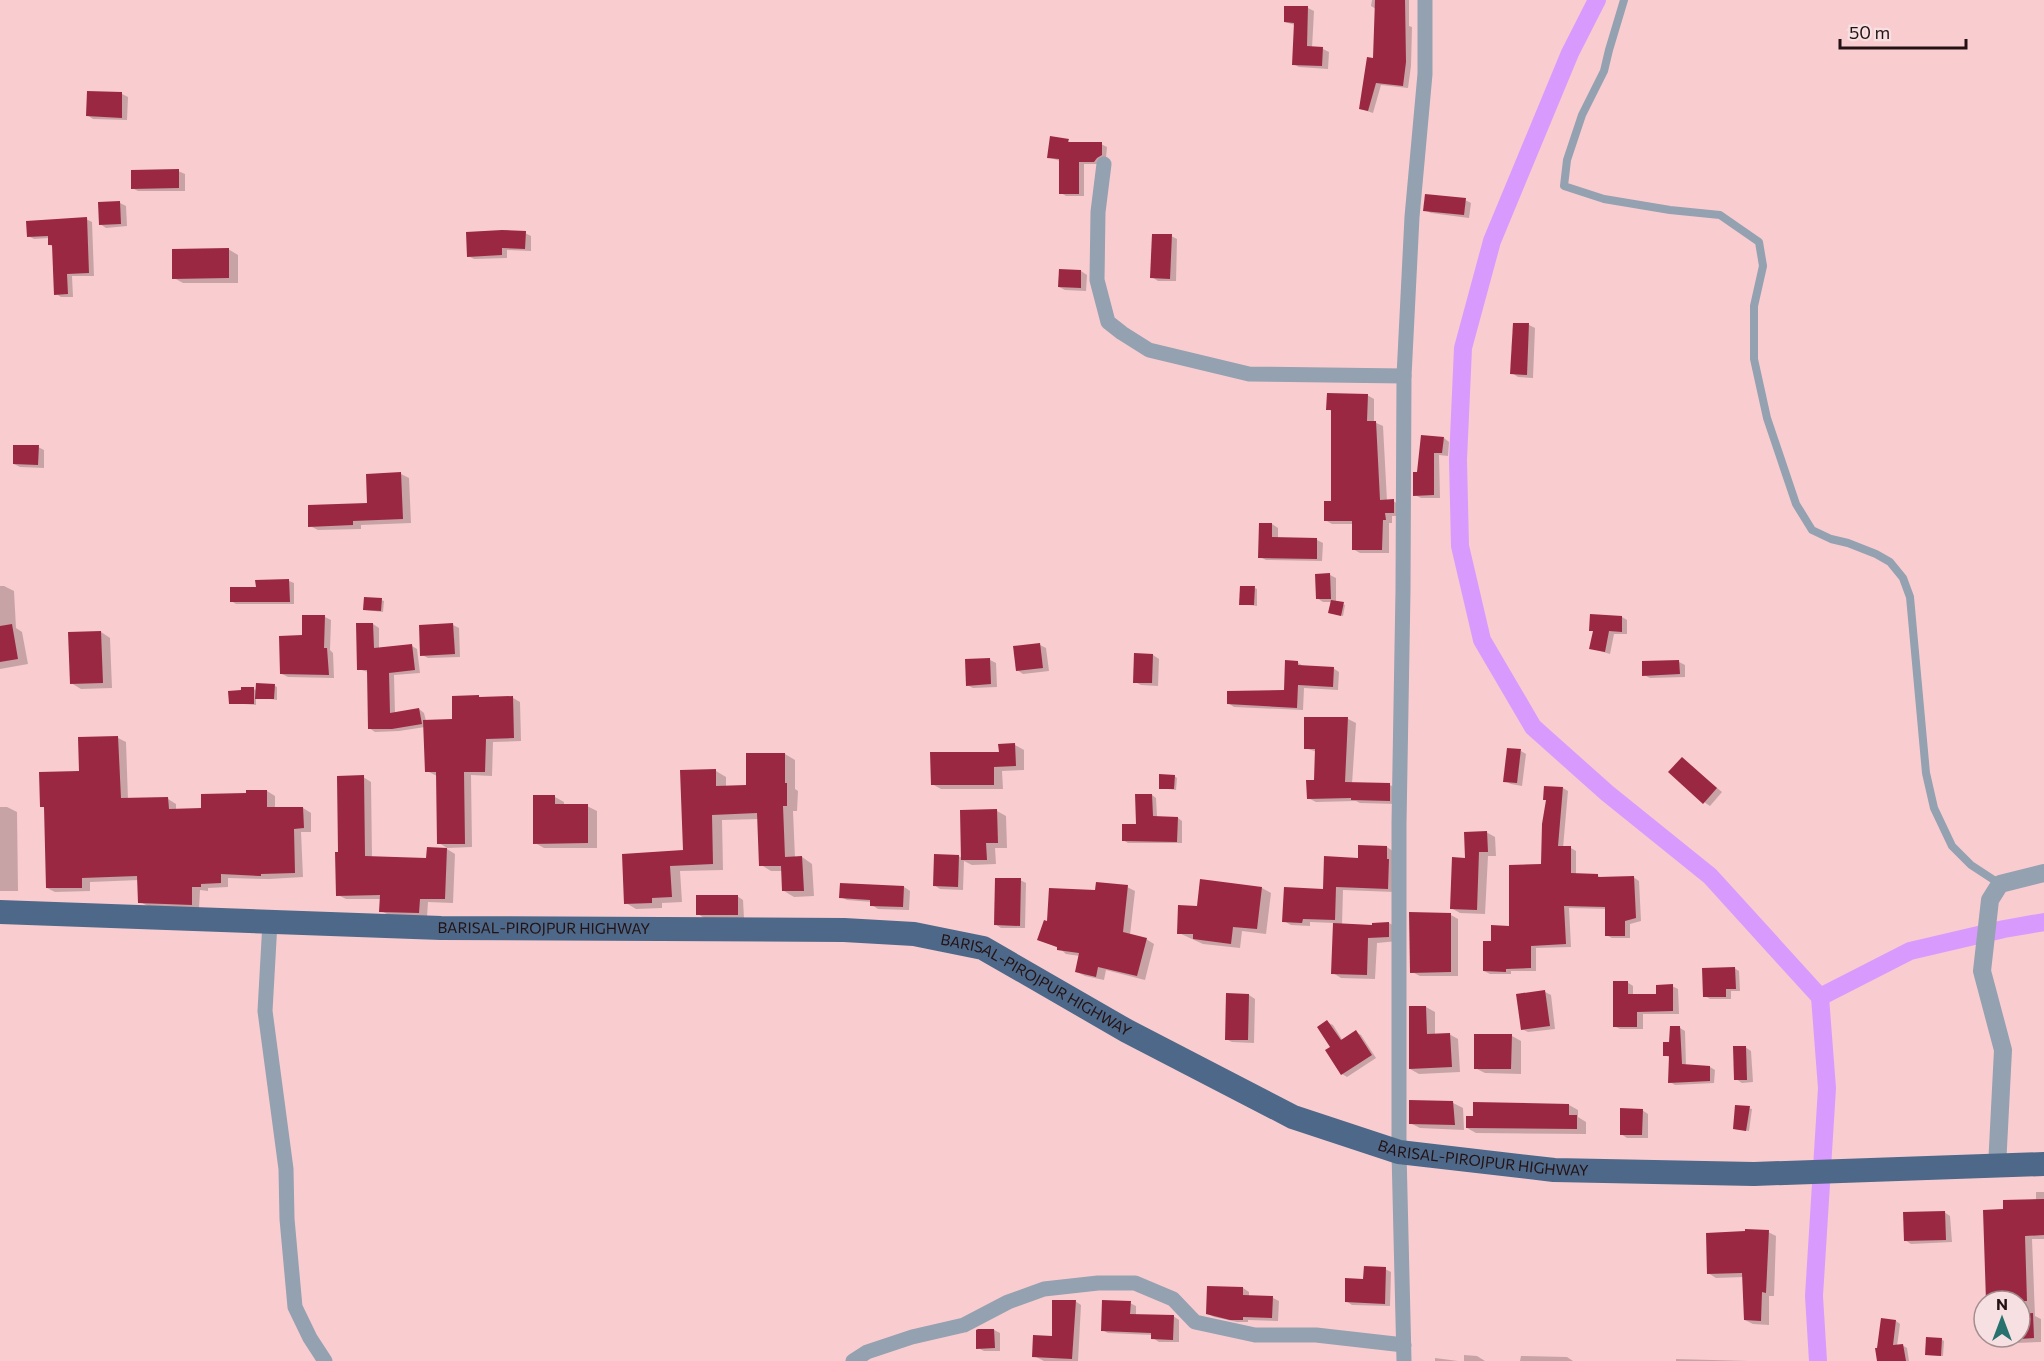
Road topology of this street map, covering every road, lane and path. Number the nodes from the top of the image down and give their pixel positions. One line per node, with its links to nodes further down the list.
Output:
1 (1425, 0): 4 (street)
2 (1624, 0): 6 (lane)
3 (1104, 164): 4 (street)
4 (1404, 376): 9 (street)
5 (2044, 873): 6 (street)
6 (2000, 884): 11 (street)
7 (0, 912): 8 (highway, BARISAL-PIROJPUR HIGHWAY)
8 (270, 922): 9 (highway, BARISAL-PIROJPUR HIGHWAY); 13 (street)
9 (1400, 1152): 11 (highway, BARISAL-PIROJPUR HIGHWAY); 12 (street)
10 (2044, 1164): 11 (highway, BARISAL-PIROJPUR HIGHWAY)
11 (1997, 1167)
12 (1404, 1353): 14 (street)
13 (325, 1361)
14 (853, 1361)

